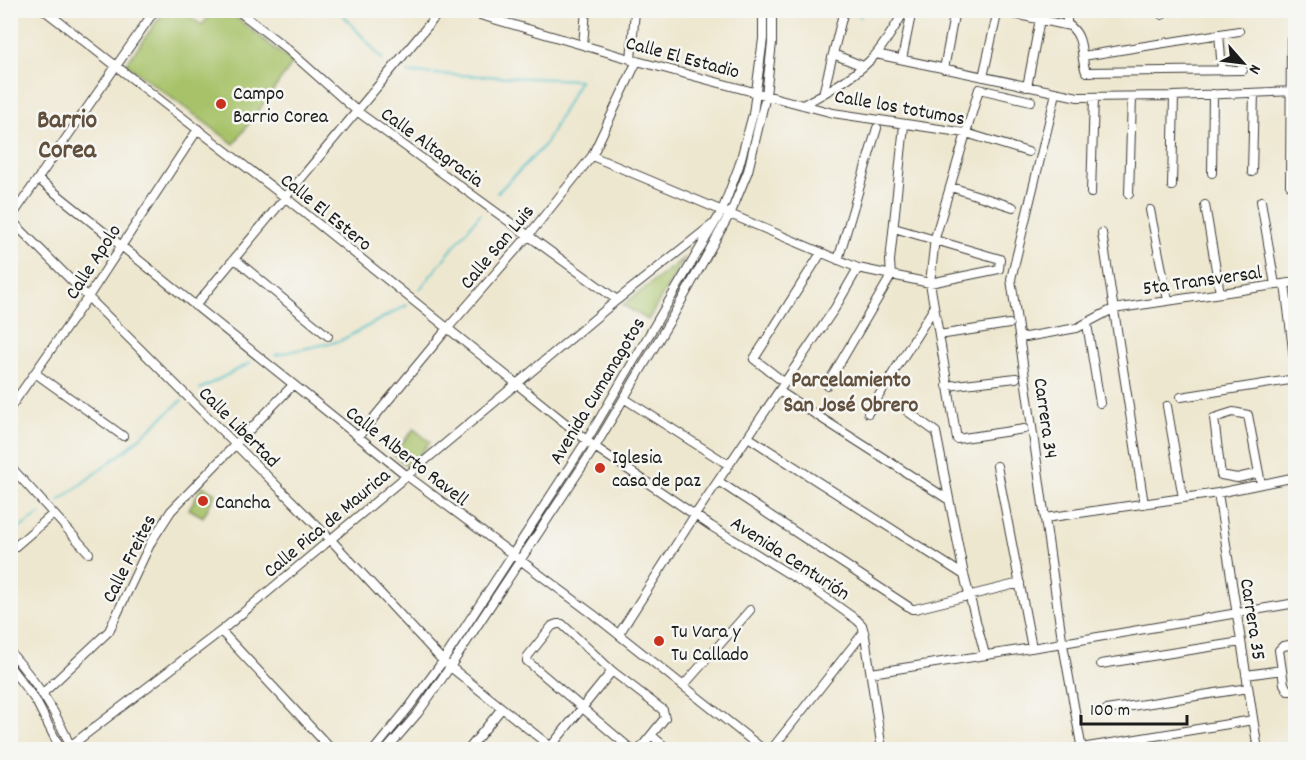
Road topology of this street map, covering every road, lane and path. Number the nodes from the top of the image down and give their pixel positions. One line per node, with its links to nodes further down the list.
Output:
1 (44, 10): 15 (street, Calle El Estero)
2 (155, 10): 27 (street)
3 (237, 10): 46 (street, Calle Altagracia)
4 (441, 10): 46 (street)
5 (463, 10): 21 (street, Calle El Estadio)
6 (586, 10): 21 (street)
7 (635, 10): 26 (street, Calle San Luis)
8 (763, 10): 35 (street, Avenida Cumanagotos)
9 (771, 10): 40 (street, Avenida Cumanagotos)
10 (844, 10): 22 (street)
11 (905, 10): 23 (street); 25 (street)
12 (955, 10): 29 (street)
13 (1067, 10): 17 (street)
14 (997, 11): 16 (street); 32 (street)
15 (54, 14): 27 (street, Calle El Estero)
16 (1040, 19): 17 (street); 33 (street)
17 (1066, 25): 24 (street)
18 (1239, 31): 19 (street)
19 (1219, 34): 24 (street); 30 (street)
20 (1292, 39): 34 (street)
21 (583, 45): 26 (street, Calle El Estadio)
22 (833, 54): 28 (street); 38 (street)
23 (876, 54): 25 (street); 28 (street)
24 (1083, 56): 30 (street)
25 (902, 59): 29 (street)
26 (634, 61): 35 (street, Calle El Estadio); 52 (street, Calle San Luis)
27 (116, 66): 49 (street, Calle El Estero); 55 (street)
28 (863, 66): 38 (street)
29 (944, 69): 32 (street)
30 (1222, 70): 31 (street)
31 (1243, 70)
32 (983, 77): 33 (street)
33 (1027, 87): 36 (street)
34 (1293, 91): 37 (street); 56 (street)
35 (756, 93): 40 (street, Calle El Estadio); 66 (street, Avenida Cumanagotos)
36 (1056, 93): 42 (street); 95 (street, Carrera 34)
37 (1254, 93): 39 (street); 53 (street)
38 (823, 94): 45 (street)
39 (1213, 94): 41 (street); 54 (street)
40 (766, 95): 45 (street, Calle los totumos); 66 (street, Avenida Cumanagotos)
41 (1174, 96): 43 (street); 57 (street)
42 (1094, 97): 43 (street); 59 (street)
43 (1132, 97): 60 (street)
44 (1031, 101): 50 (street)
45 (803, 105): 47 (street, Calle los totumos)
46 (358, 112): 61 (street); 71 (street, Calle Altagracia)
47 (904, 125): 50 (street, Calle los totumos); 69 (street)
48 (877, 128): 76 (street)
49 (198, 129): 61 (street, Calle El Estero); 73 (street, Calle Apolo)
50 (966, 134): 51 (street, Calle los totumos); 58 (street)
51 (1028, 152)
52 (592, 156): 66 (street); 71 (street, Calle San Luis)
53 (1252, 172)
54 (1212, 173)
55 (38, 179): 67 (street); 73 (street, Calle Alberto Ravell)
56 (1290, 185)
57 (1172, 186)
58 (951, 187): 64 (street); 72 (street)
59 (1091, 193)
60 (1129, 194)
61 (286, 198): 75 (street); 92 (street, Calle El Estero)
62 (1261, 201): 82 (street)
63 (1205, 205): 83 (street)
64 (1013, 207)
65 (1150, 210): 86 (street)
66 (726, 213): 68 (street, Avenida Cumanagotos); 74 (street); 106 (street, Avenida Cumanagotos)
67 (10, 219): 84 (street, Calle Libertad)
68 (715, 223): 85 (street, Calle Pica de Maurica); 116 (street, Avenida Cumanagotos)
69 (894, 228): 72 (street); 78 (street)
70 (1102, 233): 89 (street)
71 (528, 236): 85 (street, Calle Altagracia); 92 (street, Calle San Luis)
72 (935, 238): 80 (street); 80 (street)
73 (121, 247): 84 (street, Calle Apolo); 87 (street, Calle Alberto Ravell)
74 (821, 253): 76 (street); 100 (street)
75 (236, 259): 87 (street); 94 (street)
76 (838, 260): 77 (street)
77 (858, 268): 78 (street); 100 (street)
78 (891, 276): 80 (street); 102 (street)
79 (1296, 282): 81 (street, 5ta Transversal)
80 (930, 283): 88 (street)
81 (1285, 284): 82 (street, 5ta Transversal); 97 (street)
82 (1275, 285): 83 (street, 5ta Transversal)
83 (1220, 293): 86 (street, 5ta Transversal)
84 (88, 297): 96 (street, Calle Apolo); 117 (street, Calle Libertad)
85 (617, 300): 99 (street, Calle Pica de Maurica)
86 (1168, 300): 89 (street, 5ta Transversal)
87 (195, 306): 101 (street, Calle Alberto Ravell)
88 (934, 308): 93 (street); 111 (street)
89 (1113, 309): 91 (street); 130 (street)
90 (1009, 324): 93 (street)
91 (1087, 324): 95 (street); 107 (street)
92 (447, 329): 99 (street, Calle El Estero); 115 (street, Calle San Luis)
93 (939, 335): 103 (street)
94 (328, 336)
95 (1020, 338): 133 (street, Carrera 34)
96 (35, 373): 109 (street, Calle Apolo); 113 (street)
97 (1296, 377): 105 (street)
98 (1016, 378): 103 (street)
99 (516, 383): 116 (street, Calle El Estero); 123 (street, Calle Pica de Maurica)
100 (785, 383): 104 (street)
101 (293, 385): 115 (street, Calle Alberto Ravell); 117 (street, Calle Freites)
102 (827, 385)
103 (947, 386): 112 (street)
104 (779, 391): 114 (street); 129 (street)
105 (1181, 397)
106 (625, 399): 118 (street, Avenida Cumanagotos); 119 (street)
107 (1100, 403)
108 (1167, 406): 128 (street)
109 (10, 408)
110 (907, 411): 129 (street)
111 (868, 413)
112 (1024, 429)
113 (123, 436)
114 (748, 436): 119 (street); 139 (street)
115 (358, 437): 123 (street, Calle Alberto Ravell)
116 (587, 440): 118 (street, Calle El Estero); 137 (street, Avenida Cumanagotos)
117 (235, 444): 134 (street, Calle Libertad); 165 (street, Calle Freites)
118 (596, 447): 132 (street, Avenida Centurión); 138 (street, Avenida Cumanagotos)
119 (729, 465): 125 (street)
120 (10, 466): 131 (street)
121 (997, 466): 140 (street)
122 (1259, 473): 122 (street); 126 (street)
123 (406, 476): 134 (street, Calle Pica de Maurica); 137 (street, Calle Alberto Ravell)
124 (1296, 477): 126 (street)
125 (718, 481): 132 (street); 141 (street)
126 (1261, 484): 127 (street)
127 (1218, 493): 128 (street); 144 (street, Carrera 35)
128 (1183, 498): 130 (street)
129 (949, 500): 139 (street)
130 (1144, 504): 133 (street)
131 (53, 514): 135 (street); 136 (street)
132 (695, 515): 146 (street, Avenida Centurión); 147 (street)
133 (1045, 518): 149 (street, Carrera 34)
134 (331, 540): 145 (street, Calle Pica de Maurica); 154 (street, Calle Libertad)
135 (10, 551)
136 (89, 553)
137 (512, 555): 138 (street, Calle Alberto Ravell); 154 (street, Avenida Cumanagotos)
138 (520, 562): 147 (street, Calle Alberto Ravell); 157 (street, Avenida Cumanagotos)
139 (964, 575): 141 (street)
140 (1020, 584): 141 (street); 151 (street)
141 (969, 595): 153 (street)
142 (1296, 603): 144 (street)
143 (750, 610): 162 (street)
144 (1236, 613): 148 (street, Carrera 35); 149 (street)
145 (221, 631): 171 (street, Calle Pica de Maurica); 174 (street)
146 (864, 632): 160 (street); 182 (street)
147 (619, 634): 162 (street, Calle Alberto Ravell)
148 (1240, 642): 155 (street); 161 (street, Carrera 35)
149 (1063, 643): 151 (street); 173 (street, Carrera 34)
150 (1296, 644): 158 (street)
151 (1032, 648): 153 (street)
152 (10, 652): 165 (street)
153 (984, 655): 160 (street)
154 (443, 661): 157 (street, Calle Libertad); 175 (street, Avenida Cumanagotos)
155 (1101, 664)
156 (10, 667): 171 (street)
157 (450, 668): 166 (street, Calle Libertad); 176 (street, Avenida Cumanagotos)
158 (1281, 669): 161 (street); 164 (street)
159 (612, 671): 167 (street); 167 (street); 170 (street)
160 (871, 673): 183 (street)
161 (1246, 675): 163 (street, Carrera 35)
162 (683, 686): 181 (street, Calle Alberto Ravell)
163 (1248, 688): 168 (street); 169 (street, Carrera 35)
164 (1296, 691)
165 (42, 693): 171 (street)
166 (502, 708): 172 (street, Calle Libertad); 177 (street)
167 (582, 708): 172 (street); 178 (street)
168 (1106, 710)
169 (1253, 720): 173 (street); 185 (street, Carrera 35)
170 (651, 735): 179 (street); 180 (street)
171 (67, 748)
172 (549, 748)
173 (1082, 748): 184 (street)
174 (332, 750)
175 (374, 750)
176 (386, 750)
177 (468, 750)
178 (632, 750)
179 (639, 750)
180 (669, 750)
181 (764, 750)
182 (771, 750)
183 (882, 750)
184 (1069, 750)
185 (1258, 750)

